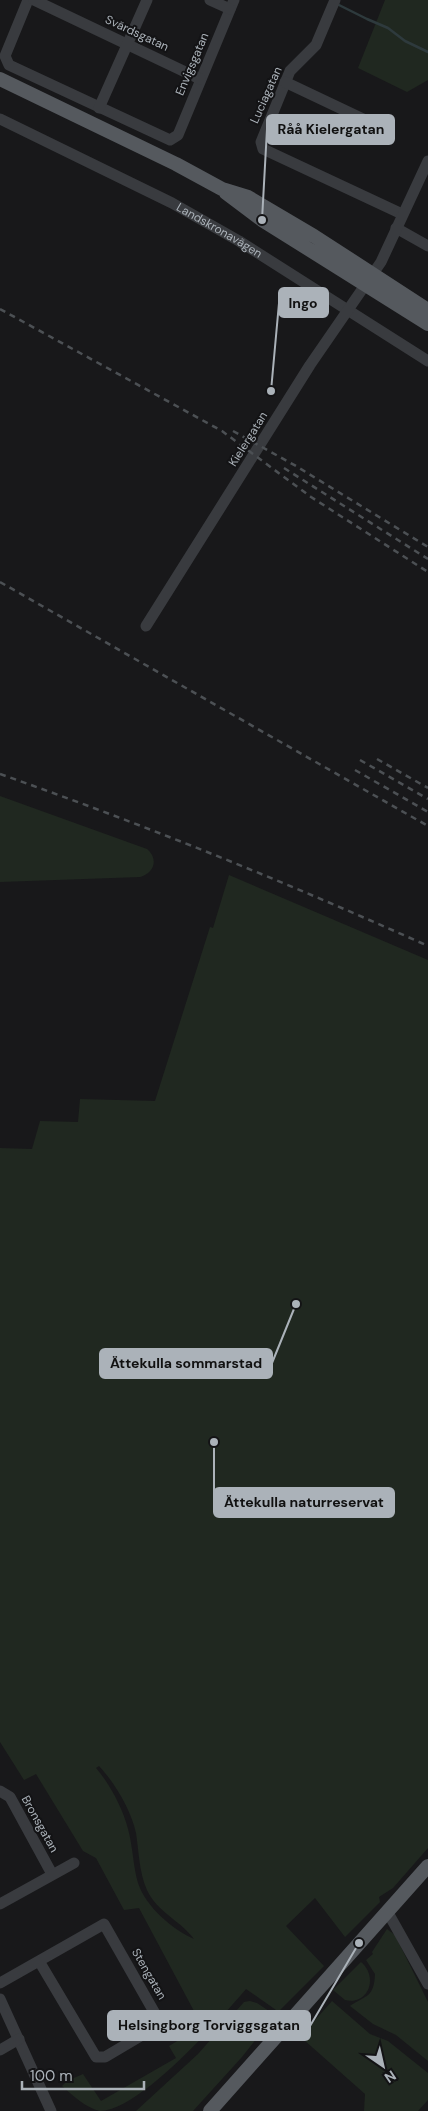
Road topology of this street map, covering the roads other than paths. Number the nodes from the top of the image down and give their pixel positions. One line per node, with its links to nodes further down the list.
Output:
1 (28, 0): 11 (street)
2 (34, 0): 7 (street, Svärdsgatan)
3 (147, 0): 7 (street)
4 (210, 0): 6 (street)
5 (334, 4): 10 (street, Luciagatan)
6 (232, 5): 9 (street, Envigsgatan)
7 (127, 44): 9 (street, Svärdsgatan); 11 (street)
8 (0, 79): 18 (main road)
9 (200, 79): 11 (street, Envigsgatan)
10 (285, 82): 13 (street); 15 (street, Luciagatan)
11 (99, 108)
12 (0, 119): 20 (street, Landskronavägen)
13 (363, 119)
14 (428, 161): 15 (street, Kielergatan)
15 (402, 214): 16 (street, Kielergatan)
16 (396, 228): 17 (street); 18 (street, Kielergatan)
17 (428, 246)
18 (369, 279): 19 (main road); 20 (street, Kielergatan); 21 (main road)
19 (428, 310)
20 (347, 311): 22 (street, Landskronavägen); 23 (street, Kielergatan)
21 (428, 324)
22 (428, 361)
23 (146, 626)
24 (0, 1791): 27 (street, Bronsgatan)
25 (74, 1863): 27 (street, Bronsgatan)
26 (428, 1866): 29 (main road)
27 (52, 1874): 28 (street, Bronsgatan)
28 (2, 1899)
29 (388, 1911): 32 (street); 37 (main road)
30 (39, 1961): 30 (street, Stengatan); 31 (street, Stengatan)
31 (0, 1983)
32 (428, 1984)
33 (0, 1999): 34 (street)
34 (19, 2039): 35 (street); 36 (street)
35 (0, 2050)
36 (52, 2111)
37 (210, 2111)

